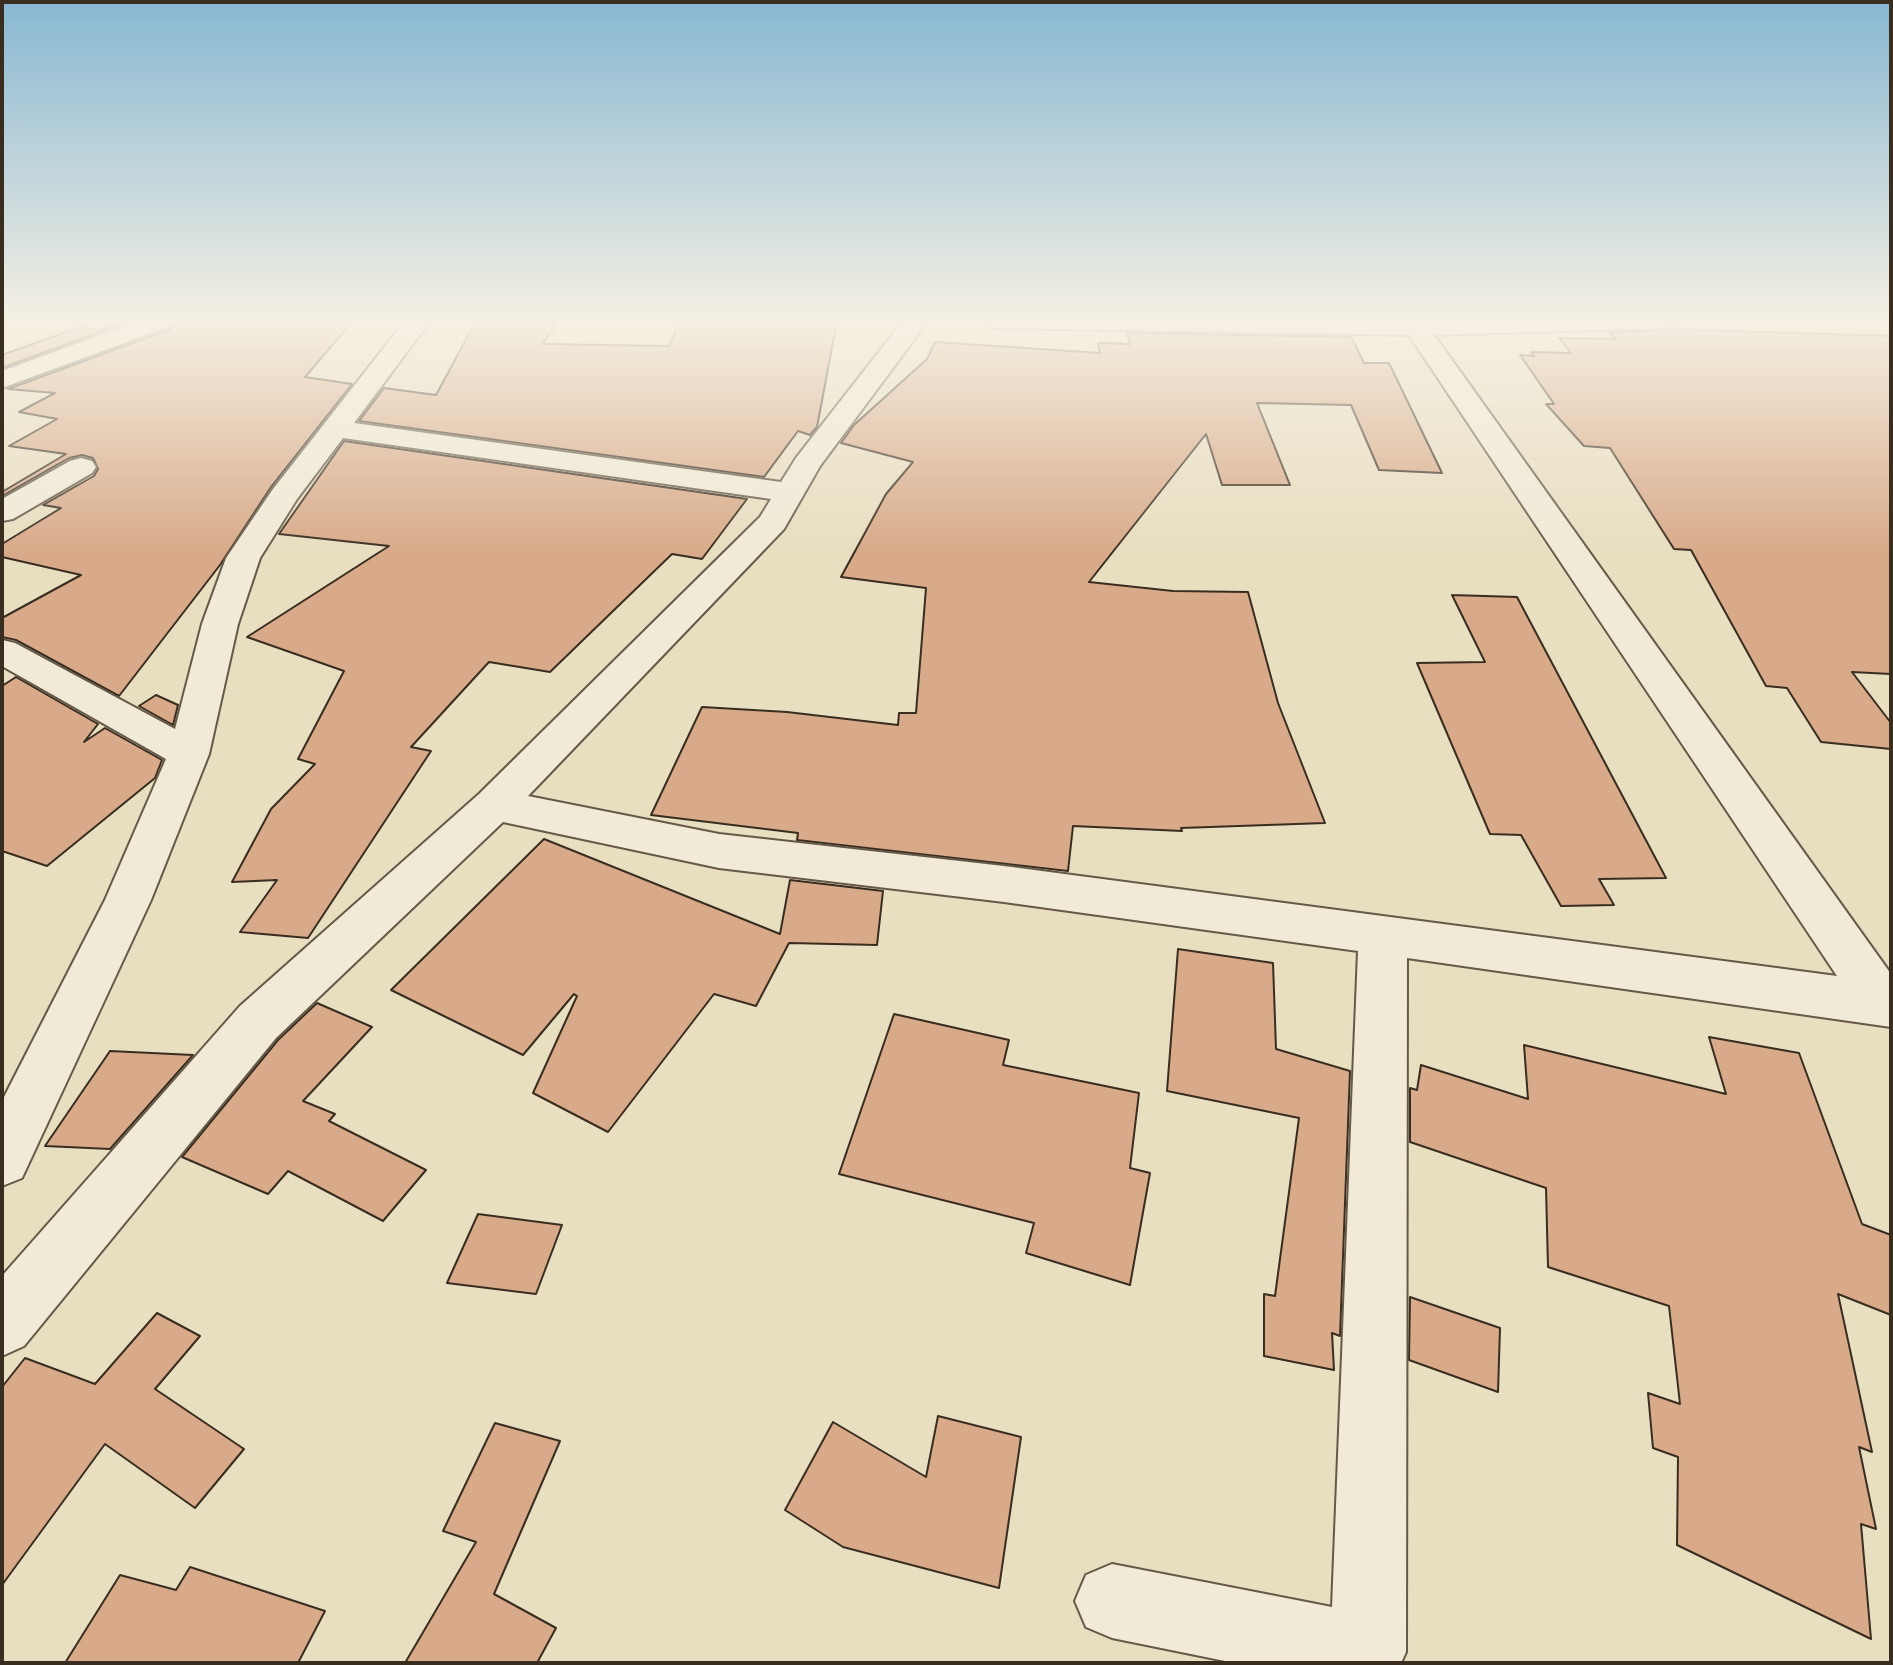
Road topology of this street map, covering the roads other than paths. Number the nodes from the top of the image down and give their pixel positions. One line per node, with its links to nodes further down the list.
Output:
1 (360, 399): 4 (street)
2 (856, 399): 6 (street)
3 (1467, 399): 12 (street)
4 (337, 429): 6 (street); 9 (street)
5 (81, 467): 7 (street)
6 (790, 492): 10 (street)
7 (2, 512)
8 (2, 651): 9 (street)
9 (189, 754): 13 (street)
10 (494, 805): 11 (street); 14 (street)
11 (1383, 935): 12 (street); 15 (street)
12 (1887, 1005)
13 (2, 1159)
14 (2, 1324)
15 (1112, 1601)

